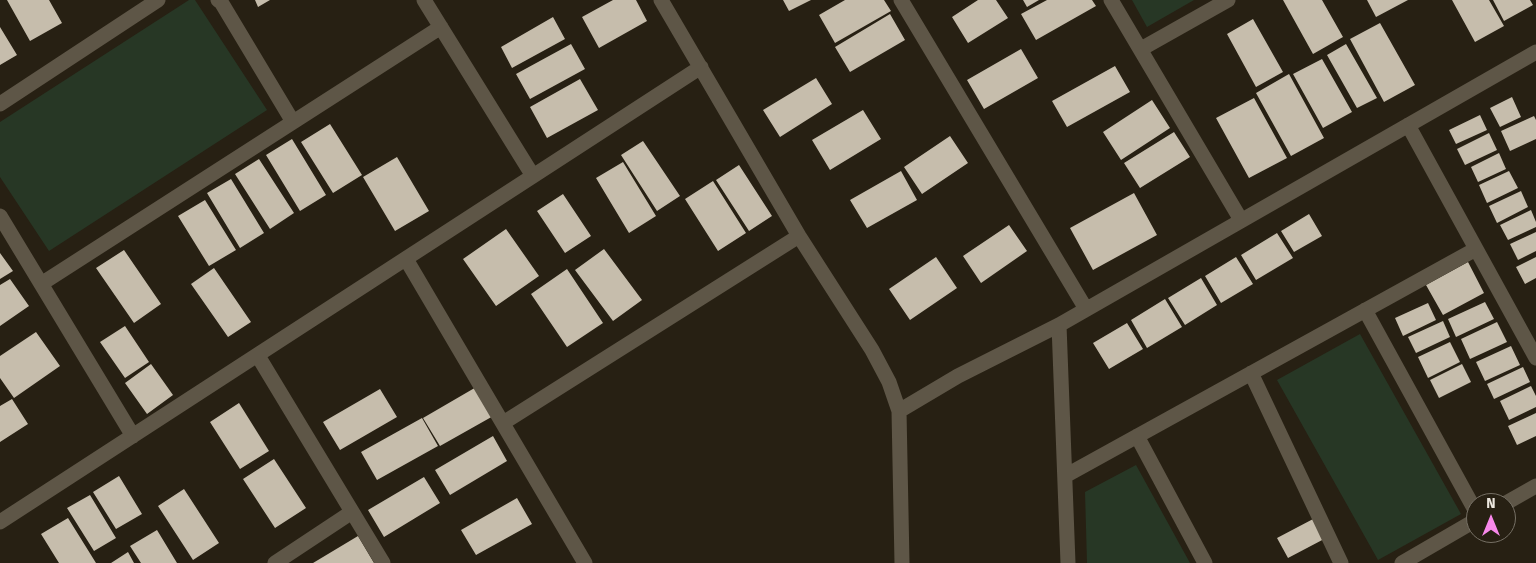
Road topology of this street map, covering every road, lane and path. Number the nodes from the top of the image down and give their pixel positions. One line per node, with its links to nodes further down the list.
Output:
1 (158, 0): 12 (street)
2 (218, 0): 13 (street)
3 (424, 0): 8 (street)
4 (661, 0): 11 (street)
5 (901, 0): 22 (street)
6 (1111, 0): 9 (street)
7 (1228, 0): 9 (street)
8 (441, 27): 13 (street); 15 (street)
9 (1140, 49): 17 (street)
10 (1535, 55): 14 (street)
11 (701, 68): 15 (street); 18 (street)
12 (0, 104)
13 (293, 122): 21 (street)
14 (1408, 125): 17 (street); 19 (street)
15 (534, 176): 20 (street)
16 (0, 216): 21 (street)
17 (1241, 220): 22 (street)
18 (800, 236): 28 (street); 29 (street)
19 (1476, 249): 23 (street); 26 (street)
20 (406, 259): 25 (street); 29 (street)
21 (41, 284): 30 (street)
22 (1086, 309): 24 (street)
23 (1366, 310): 27 (street); 34 (street)
24 (1059, 325): 28 (street); 32 (street)
25 (258, 356): 30 (street); 36 (street)
26 (1536, 358)
27 (1251, 373): 31 (street); 45 (street)
28 (900, 411): 42 (street)
29 (503, 423): 41 (street)
30 (133, 436): 37 (street)
31 (1137, 436): 32 (street); 44 (street)
32 (1065, 476): 43 (street)
33 (1536, 486): 35 (street)
34 (1466, 494)
35 (1516, 497)
36 (352, 512): 39 (street); 40 (street)
37 (0, 522)
38 (1466, 526): 46 (street)
39 (275, 563)
40 (383, 563)
41 (585, 563)
42 (902, 563)
43 (1068, 563)
44 (1205, 563)
45 (1341, 563)
46 (1402, 563)

